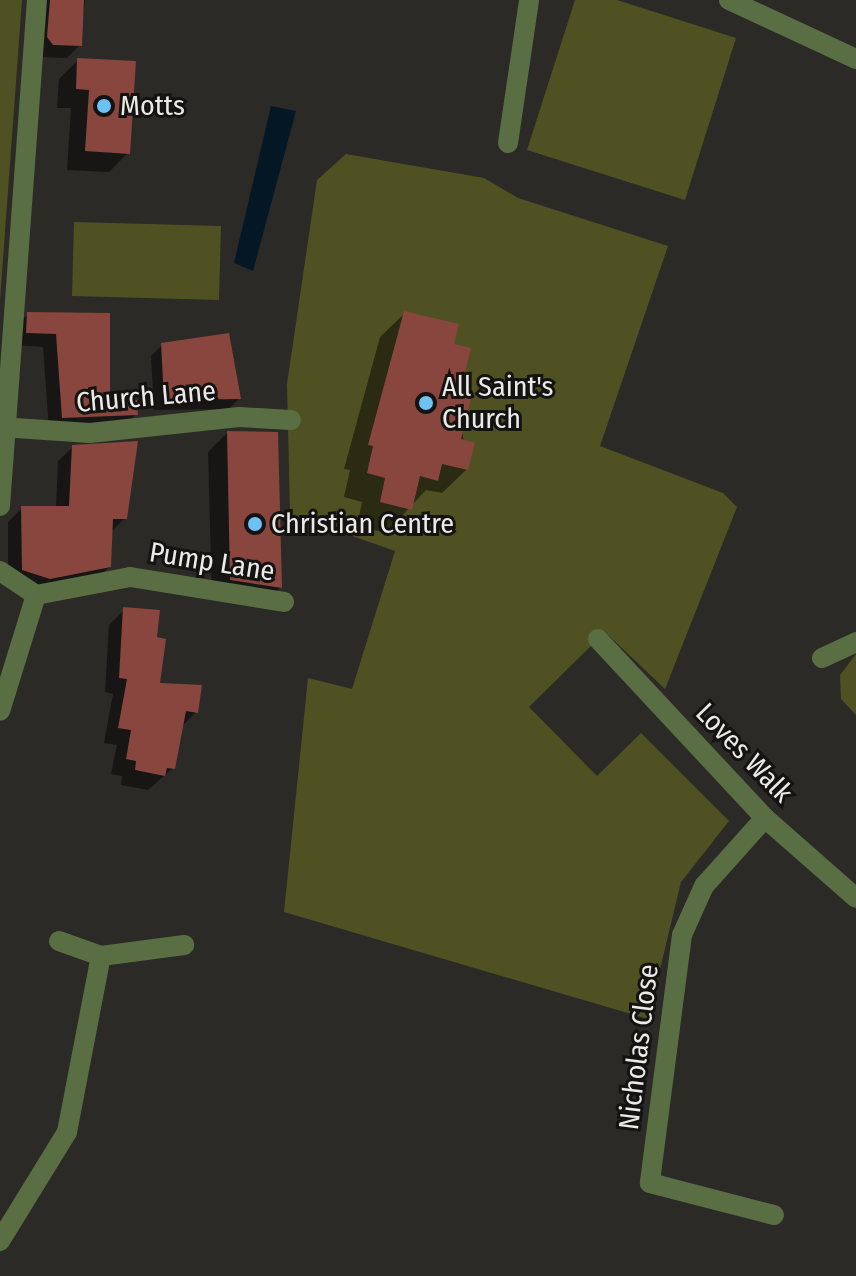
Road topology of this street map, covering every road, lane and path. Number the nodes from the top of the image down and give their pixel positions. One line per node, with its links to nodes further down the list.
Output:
1 (37, 0): 7 (street)
2 (529, 0): 5 (street)
3 (735, 1): 4 (street)
4 (856, 59)
5 (508, 143)
6 (291, 420): 7 (street, Church Lane)
7 (3, 427): 8 (street)
8 (0, 506)
9 (0, 571): 10 (street)
10 (36, 595): 11 (street, Pump Lane); 15 (street)
11 (284, 602)
12 (598, 639): 16 (street, Loves Walk)
13 (856, 642): 14 (street)
14 (822, 658)
15 (0, 711)
16 (765, 818): 17 (street, Loves Walk); 21 (street, Nicholas Close)
17 (856, 898)
18 (59, 941): 20 (street)
19 (184, 945): 20 (street)
20 (101, 956): 22 (street)
21 (774, 1215)
22 (0, 1241)

